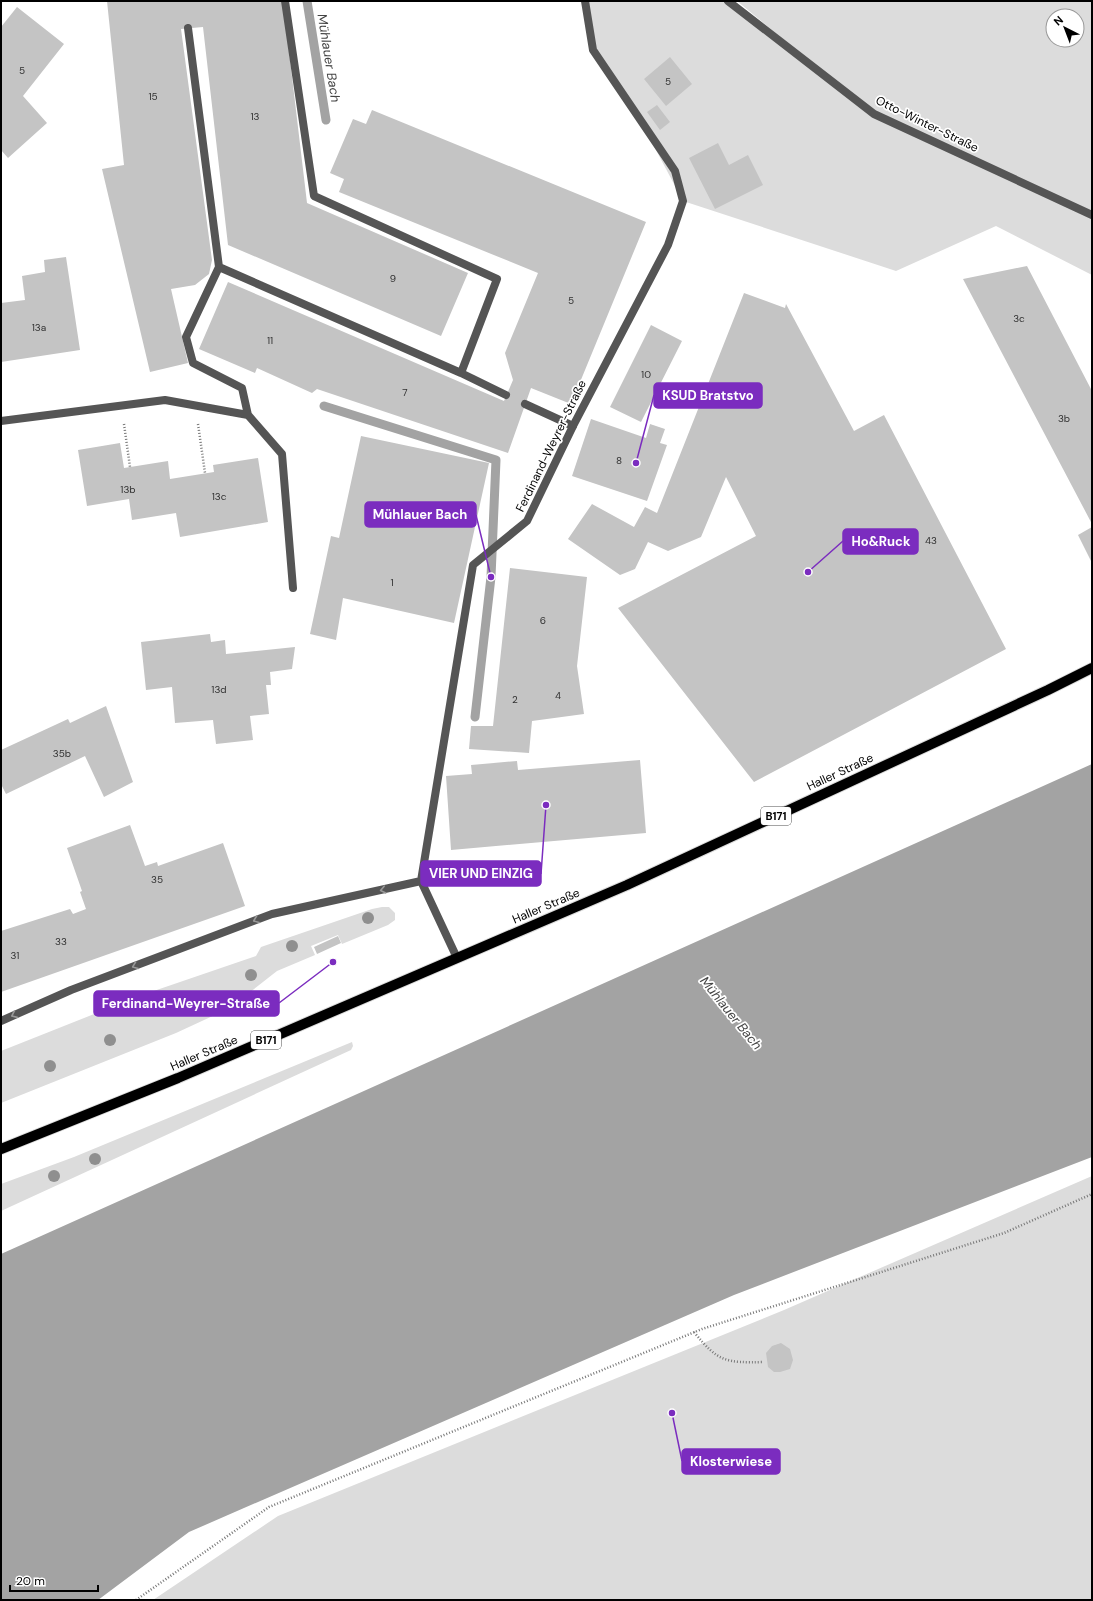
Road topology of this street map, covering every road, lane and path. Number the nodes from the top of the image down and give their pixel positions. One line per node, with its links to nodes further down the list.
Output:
1 (285, 1): 7 (street)
2 (585, 1): 14 (street, Ferdinand-Weyrer-Straße)
3 (728, 1): 5 (street, Otto-Winter-Straße)
4 (188, 28): 6 (street)
5 (1092, 216)
6 (219, 267): 7 (street); 12 (street)
7 (461, 373): 8 (street)
8 (506, 396)
9 (525, 404): 14 (street)
10 (121, 406): 11 (street); 13 (street); 15 (path)
11 (194, 406): 12 (street); 16 (path)
12 (248, 415): 17 (street)
13 (1, 421)
14 (574, 426): 19 (street, Ferdinand-Weyrer-Straße)
15 (130, 467)
16 (205, 473)
17 (293, 588)
18 (1092, 668): 20 (main road, Haller Straße / B171)
19 (421, 881): 20 (street); 21 (street, one-way to 21)
20 (457, 958): 22 (main road, Haller Straße / B171)
21 (1, 1021)
22 (1, 1149)
23 (1092, 1194): 24 (path)
24 (694, 1332): 25 (path); 26 (path)
25 (764, 1362)
26 (136, 1600)

